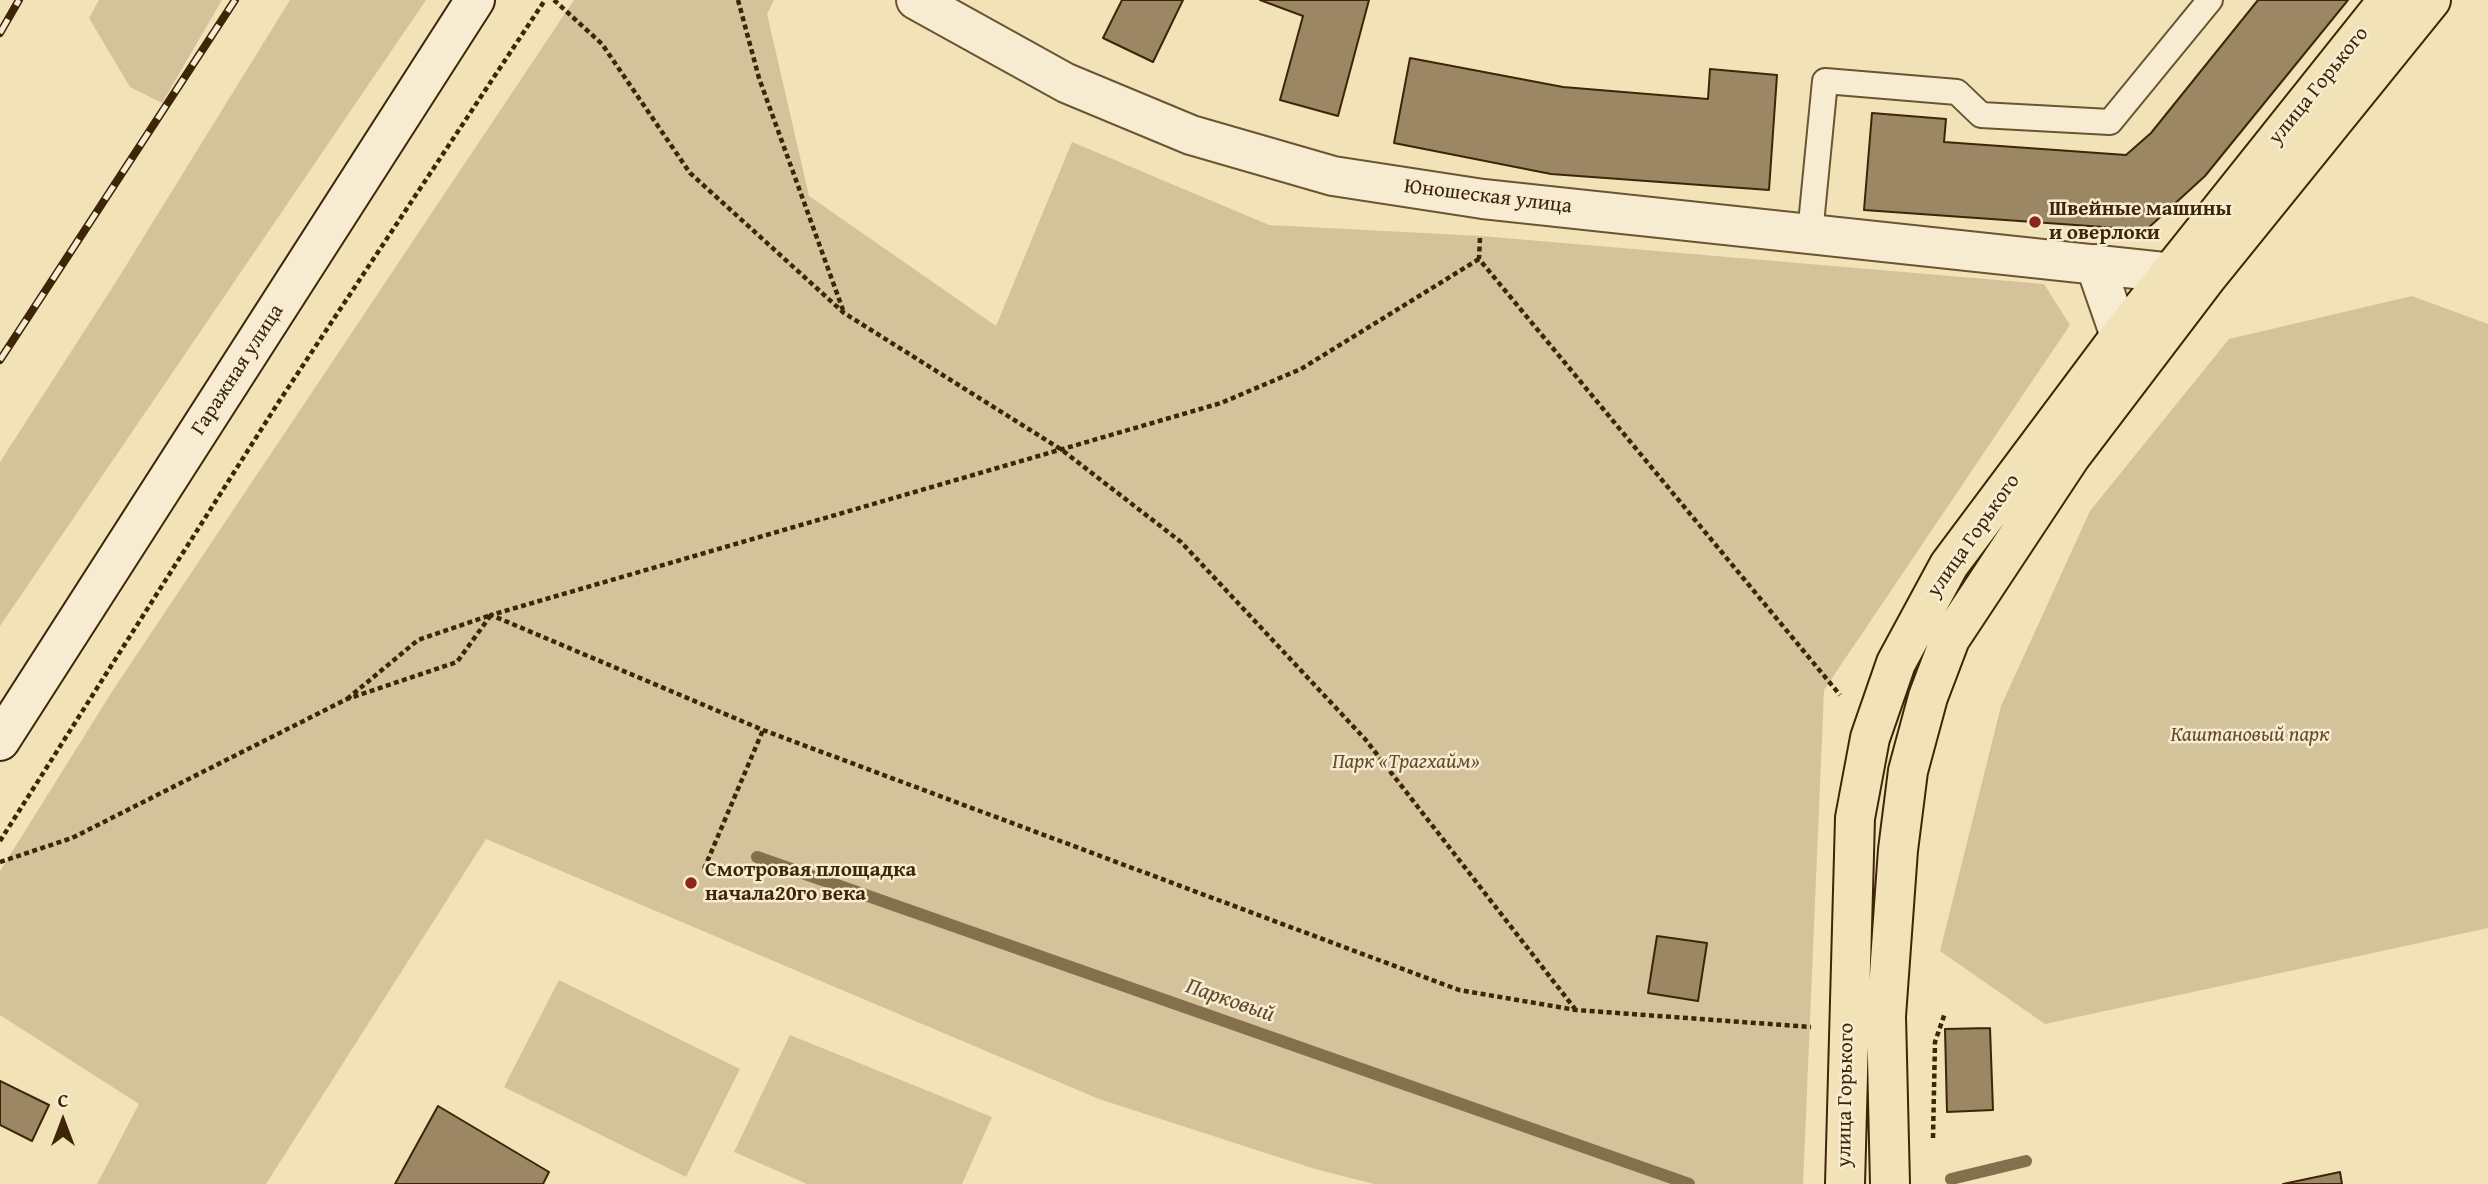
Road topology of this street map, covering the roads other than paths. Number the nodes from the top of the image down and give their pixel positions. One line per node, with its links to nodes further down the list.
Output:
1 (475, 0): 10 (street, Гаражная улица)
2 (916, 0): 6 (street, Юношеская улица)
3 (2210, 0): 6 (lane)
4 (2388, 0): 8 (main road, улица Горького)
5 (2431, 0): 8 (main road, улица Горького)
6 (1810, 234): 7 (street, Юношеская улица)
7 (2095, 264): 8 (street, Юношеская улица); 9 (street)
8 (2189, 275): 9 (main road, улица Горького); 12 (main road, улица Горького)
9 (2120, 336): 11 (main road, улица Горького)
10 (0, 741)
11 (1845, 1184)
12 (1890, 1184)

